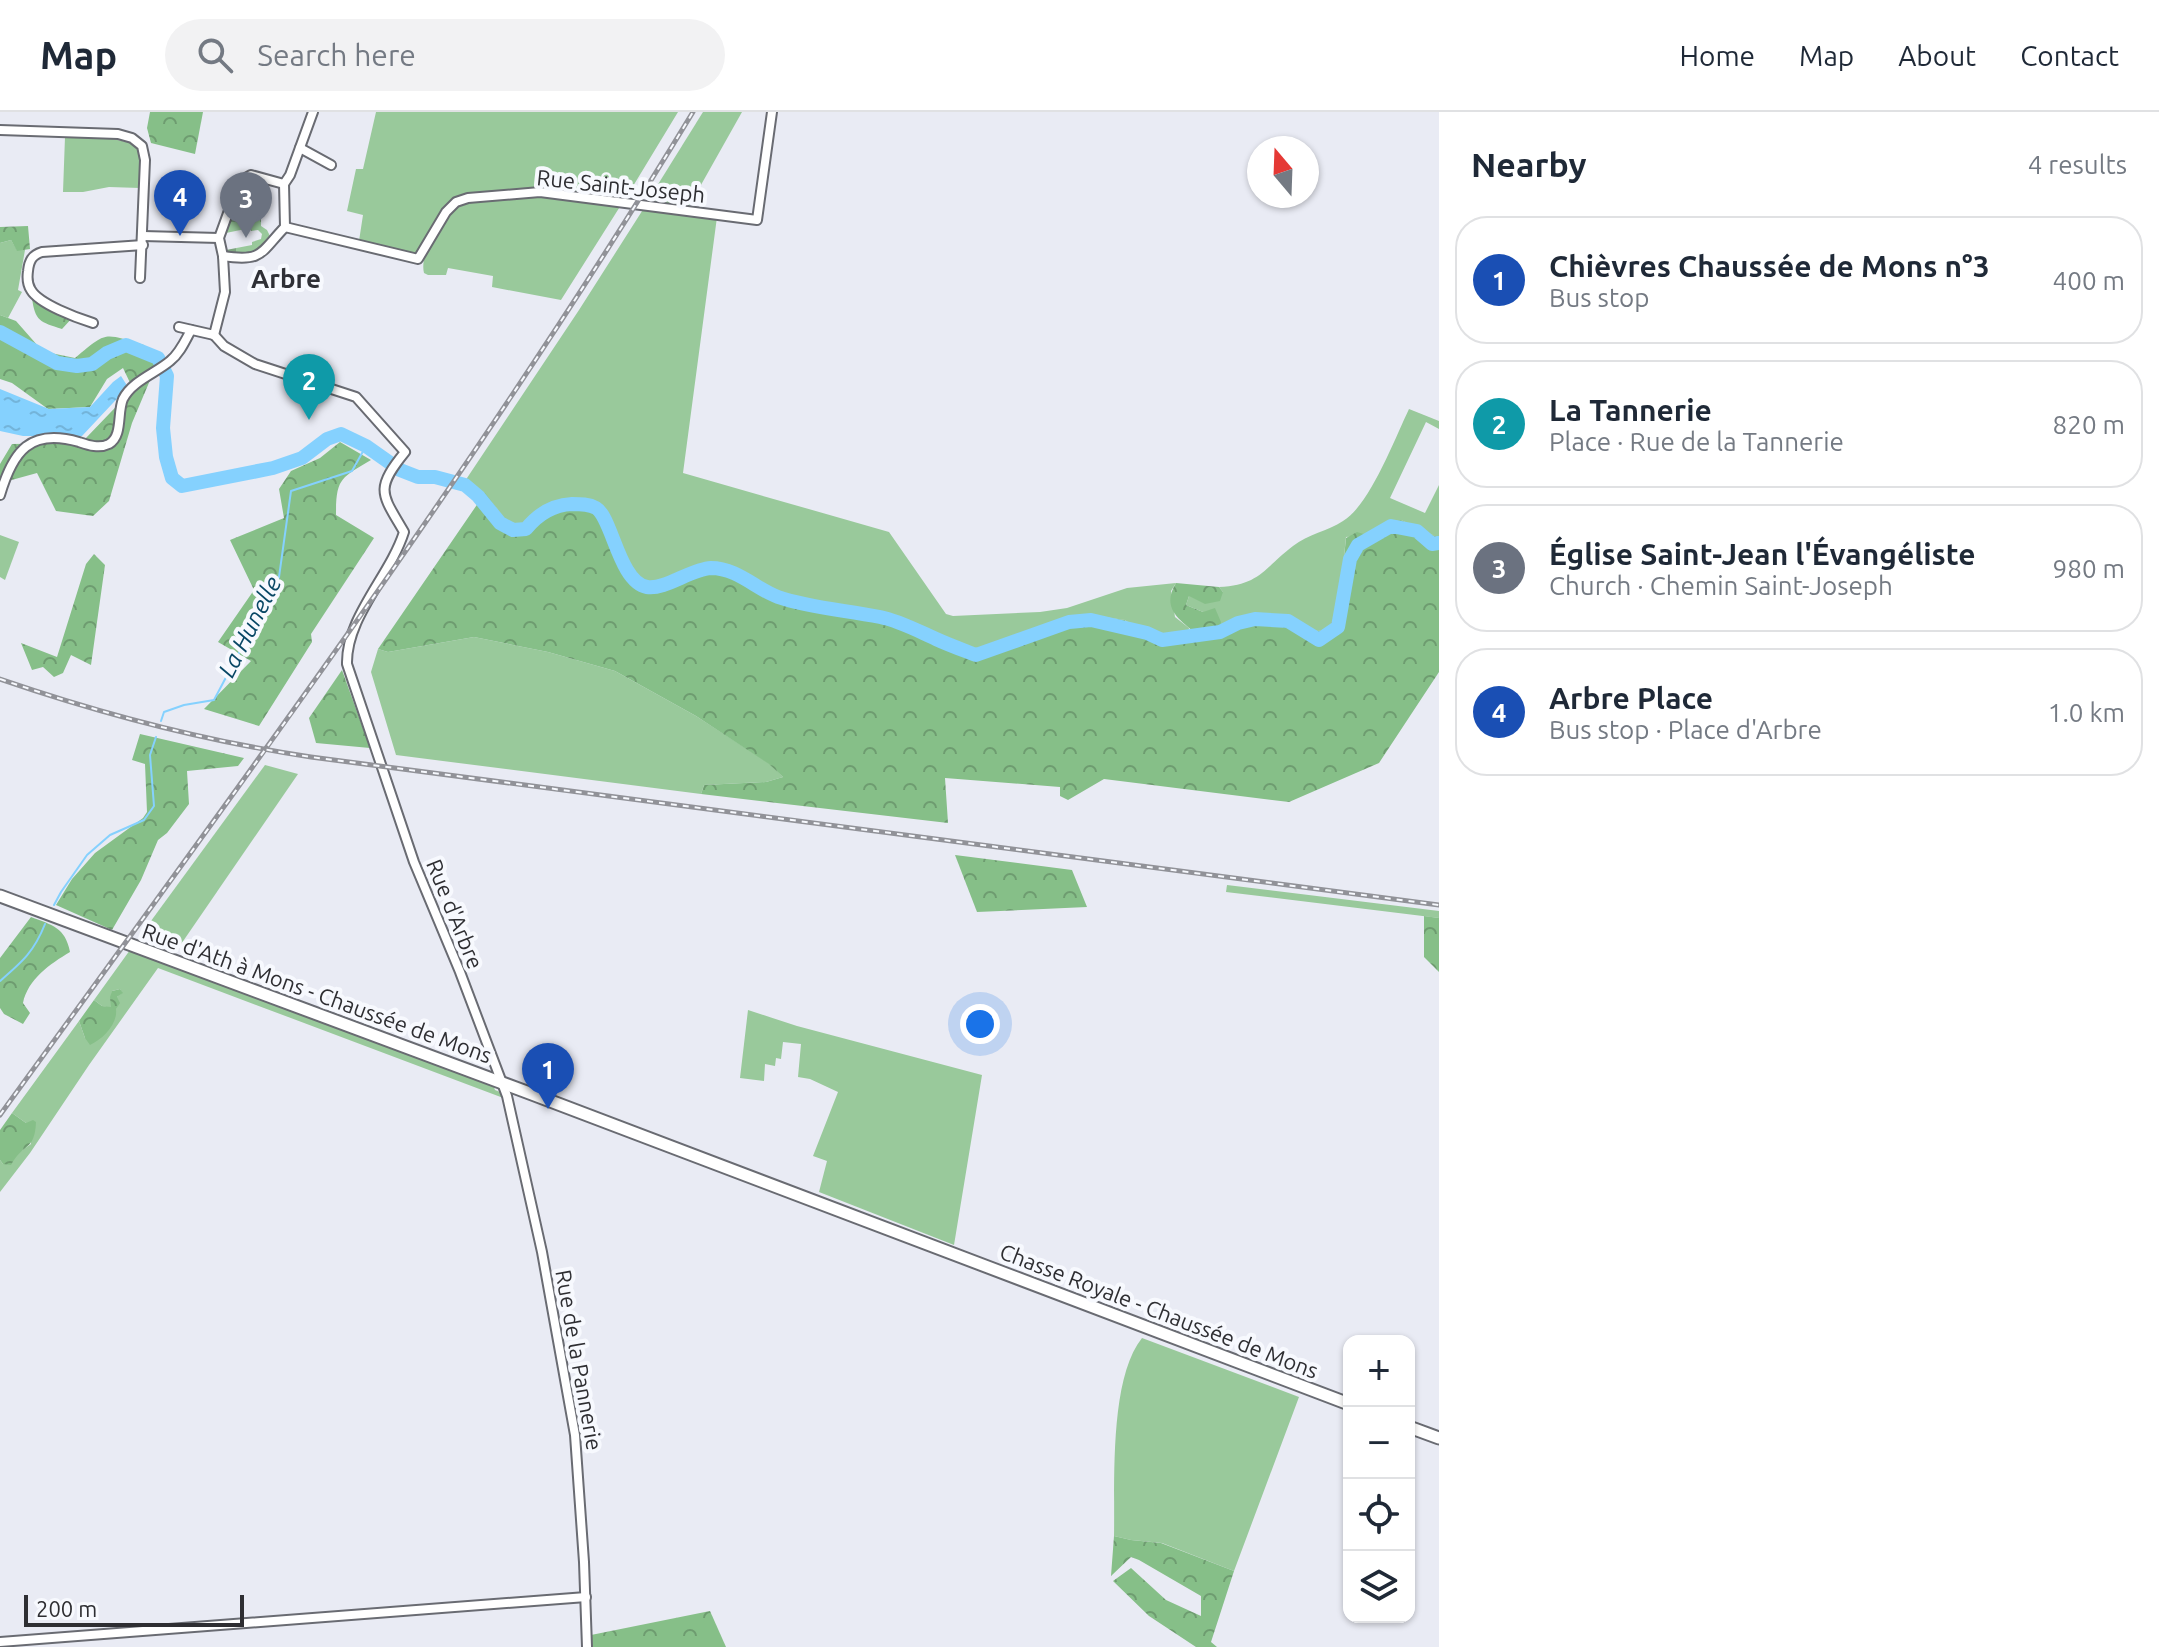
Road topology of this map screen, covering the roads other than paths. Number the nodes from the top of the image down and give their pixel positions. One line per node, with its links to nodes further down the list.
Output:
1 (313, 112): 4 (street)
2 (772, 112): 7 (street, Rue Saint-Joseph)
3 (0, 130): 9 (street)
4 (300, 148): 5 (street); 6 (street)
5 (331, 165)
6 (284, 184): 7 (street); 8 (street)
7 (285, 227): 10 (street)
8 (219, 238): 9 (street); 10 (street)
9 (143, 240): 11 (street); 12 (street)
10 (223, 256): 15 (street)
11 (140, 278)
12 (93, 323)
13 (179, 327): 14 (street)
14 (191, 330): 15 (street); 16 (street)
15 (214, 335): 18 (street, Rue d'Arbre)
16 (0, 495)
17 (0, 896): 18 (main road, Rue d'Ath à Mons - Chaussée de Mons)
18 (501, 1084): 19 (main road, Rue d'Ath à Mons - Chaussée de Mons); 23 (street, Rue de la Pannerie)
19 (955, 1255): 20 (main road, Chasse Royale - Chaussée de Mons)
20 (1343, 1402)
21 (1415, 1429): 22 (main road)
22 (1439, 1438)
23 (586, 1597): 24 (street); 25 (street, Rue de la Pannerie)
24 (0, 1642)
25 (587, 1647)

